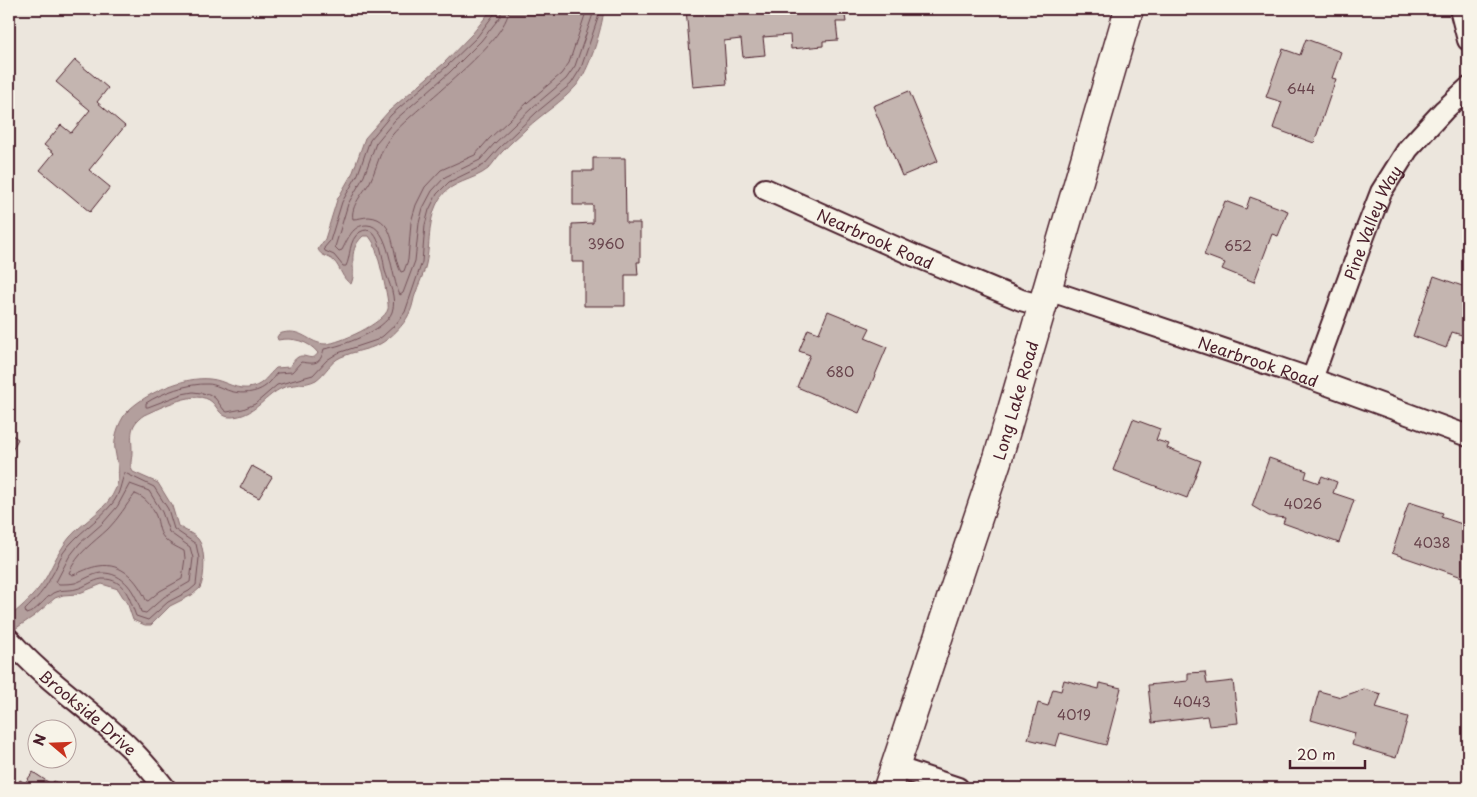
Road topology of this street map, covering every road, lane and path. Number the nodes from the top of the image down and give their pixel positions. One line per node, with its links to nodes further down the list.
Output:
1 (1129, 9): 6 (main road, Long Lake Road)
2 (1460, 9): 3 (street)
3 (1468, 40)
4 (1468, 88): 7 (street, Pine Valley Way)
5 (766, 189): 6 (street, Nearbrook Road)
6 (1046, 298): 7 (street, Nearbrook Road); 10 (main road, Long Lake Road)
7 (1312, 379): 8 (street, Nearbrook Road)
8 (1468, 436)
9 (10, 640): 11 (street, Brookside Drive)
10 (892, 778): 12 (street)
11 (165, 788)
12 (958, 788)

